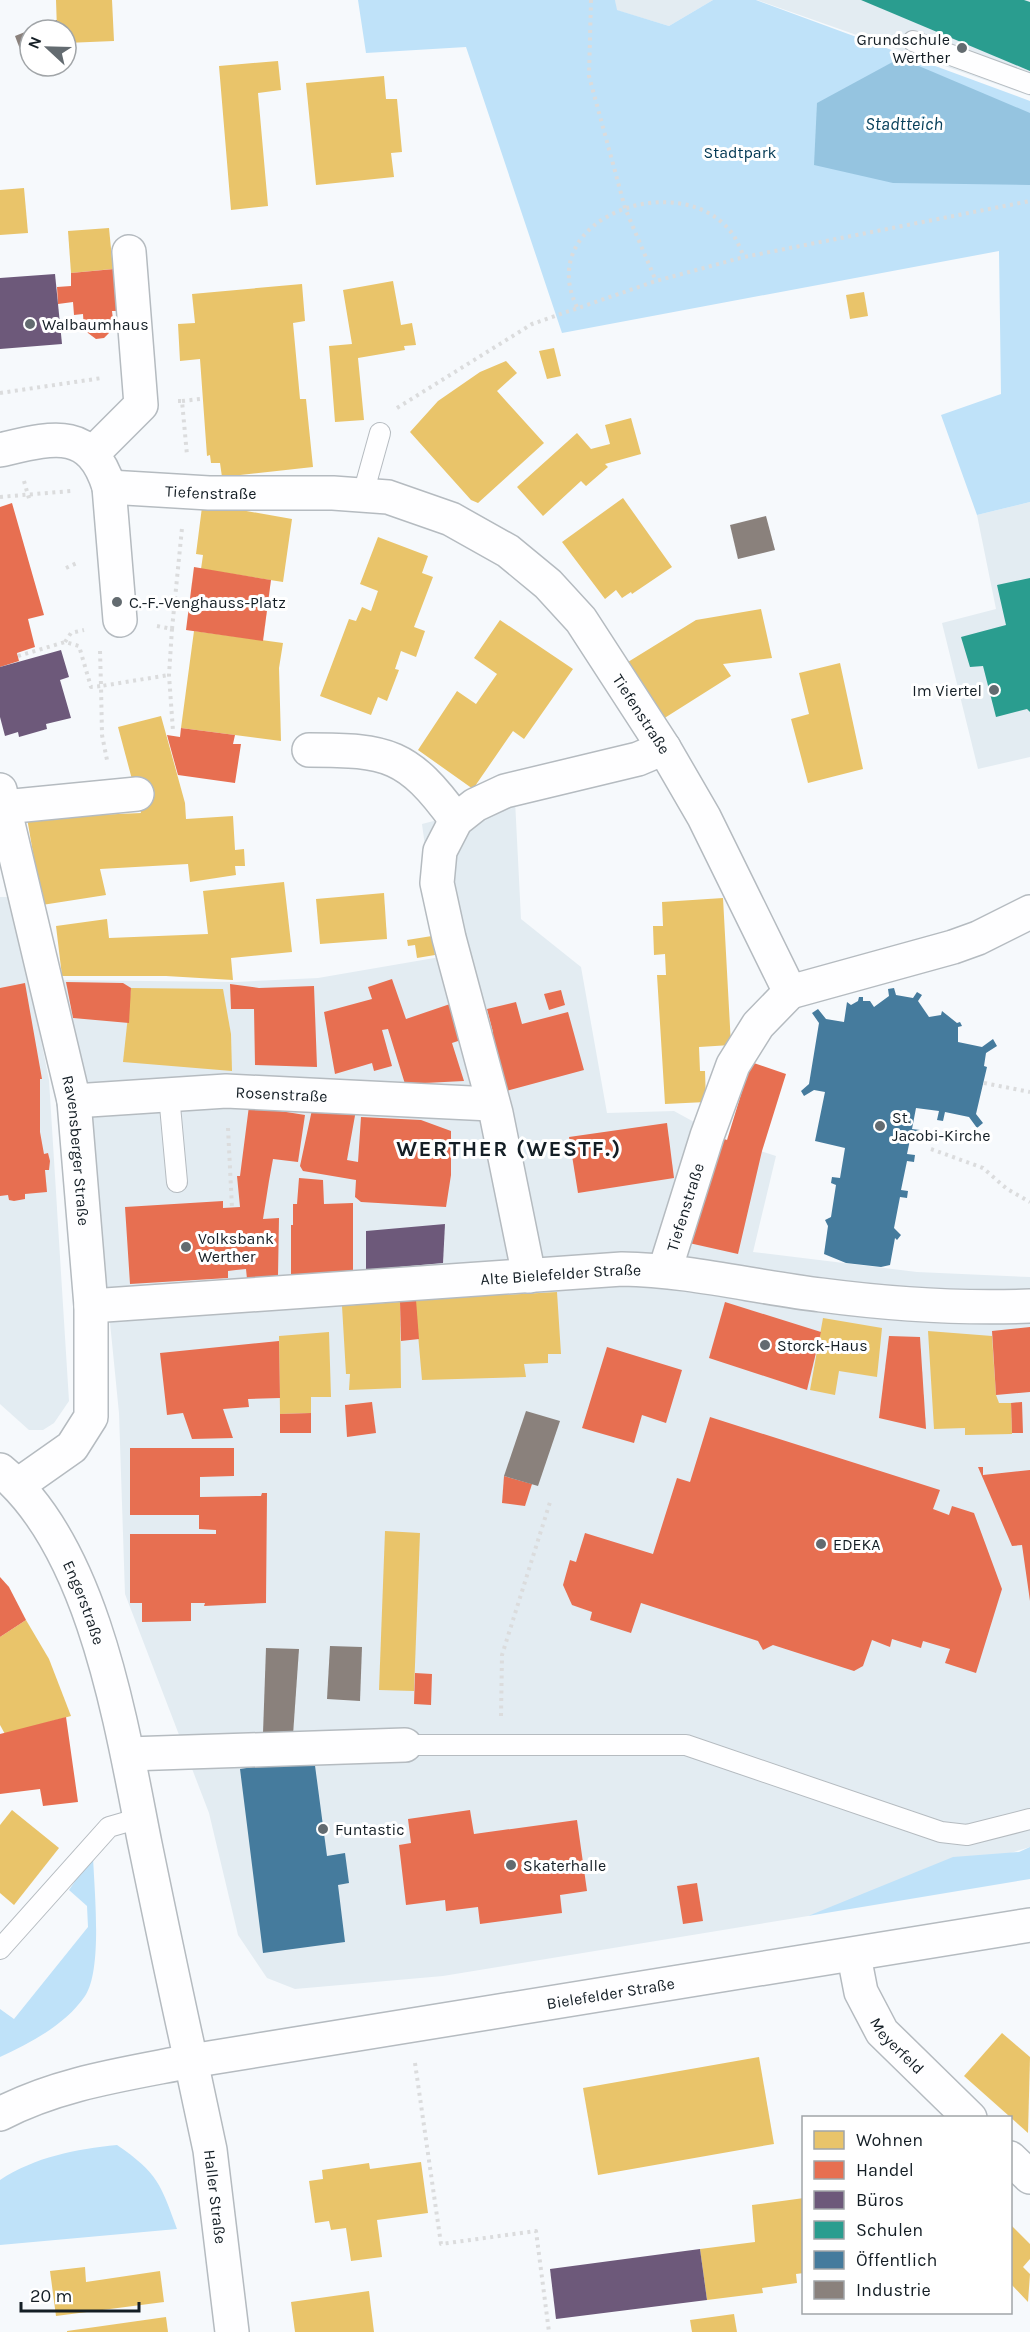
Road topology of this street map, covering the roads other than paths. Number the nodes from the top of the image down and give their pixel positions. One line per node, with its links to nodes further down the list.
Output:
1 (913, 41): 2 (lane)
2 (1030, 84)
3 (129, 252): 6 (street)
4 (380, 433): 8 (lane)
5 (0, 450): 6 (street)
6 (93, 453): 7 (street)
7 (110, 487): 8 (street, Tiefenstraße); 9 (street)
8 (363, 494): 10 (street, Tiefenstraße)
9 (120, 620)
10 (664, 748): 14 (street); 16 (street, Tiefenstraße)
11 (309, 750): 14 (street)
12 (126, 795): 13 (street)
13 (2, 799): 18 (street, Ravensberger Straße)
14 (456, 820): 19 (street)
15 (1030, 912): 16 (street)
16 (790, 992): 21 (street, Tiefenstraße)
17 (169, 1095): 18 (street, Rosenstraße); 19 (street, Rosenstraße); 20 (lane)
18 (74, 1101): 23 (street, Ravensberger Straße)
19 (491, 1104): 22 (street)
20 (177, 1182)
21 (665, 1270): 22 (street, Alte Bielefelder Straße); 24 (street, Alte Bielefelder Straße)
22 (529, 1276): 23 (street, Alte Bielefelder Straße)
23 (91, 1306): 25 (street, Ravensberger Straße)
24 (1030, 1306)
25 (9, 1478): 27 (street, Engerstraße)
26 (405, 1745): 27 (street); 29 (lane)
27 (128, 1754): 28 (street, Engerstraße)
28 (140, 1818): 31 (lane); 33 (street, Engerstraße)
29 (1030, 1820)
30 (1030, 1925): 32 (street, Bielefelder Straße)
31 (0, 1949)
32 (854, 1956): 33 (street, Bielefelder Straße); 35 (street, Meyerfeld)
33 (191, 2061): 34 (street, Bielefelder Straße); 38 (street, Haller Straße)
34 (0, 2114)
35 (968, 2116)
36 (1012, 2159): 37 (street)
37 (1030, 2177)
38 (232, 2332)

